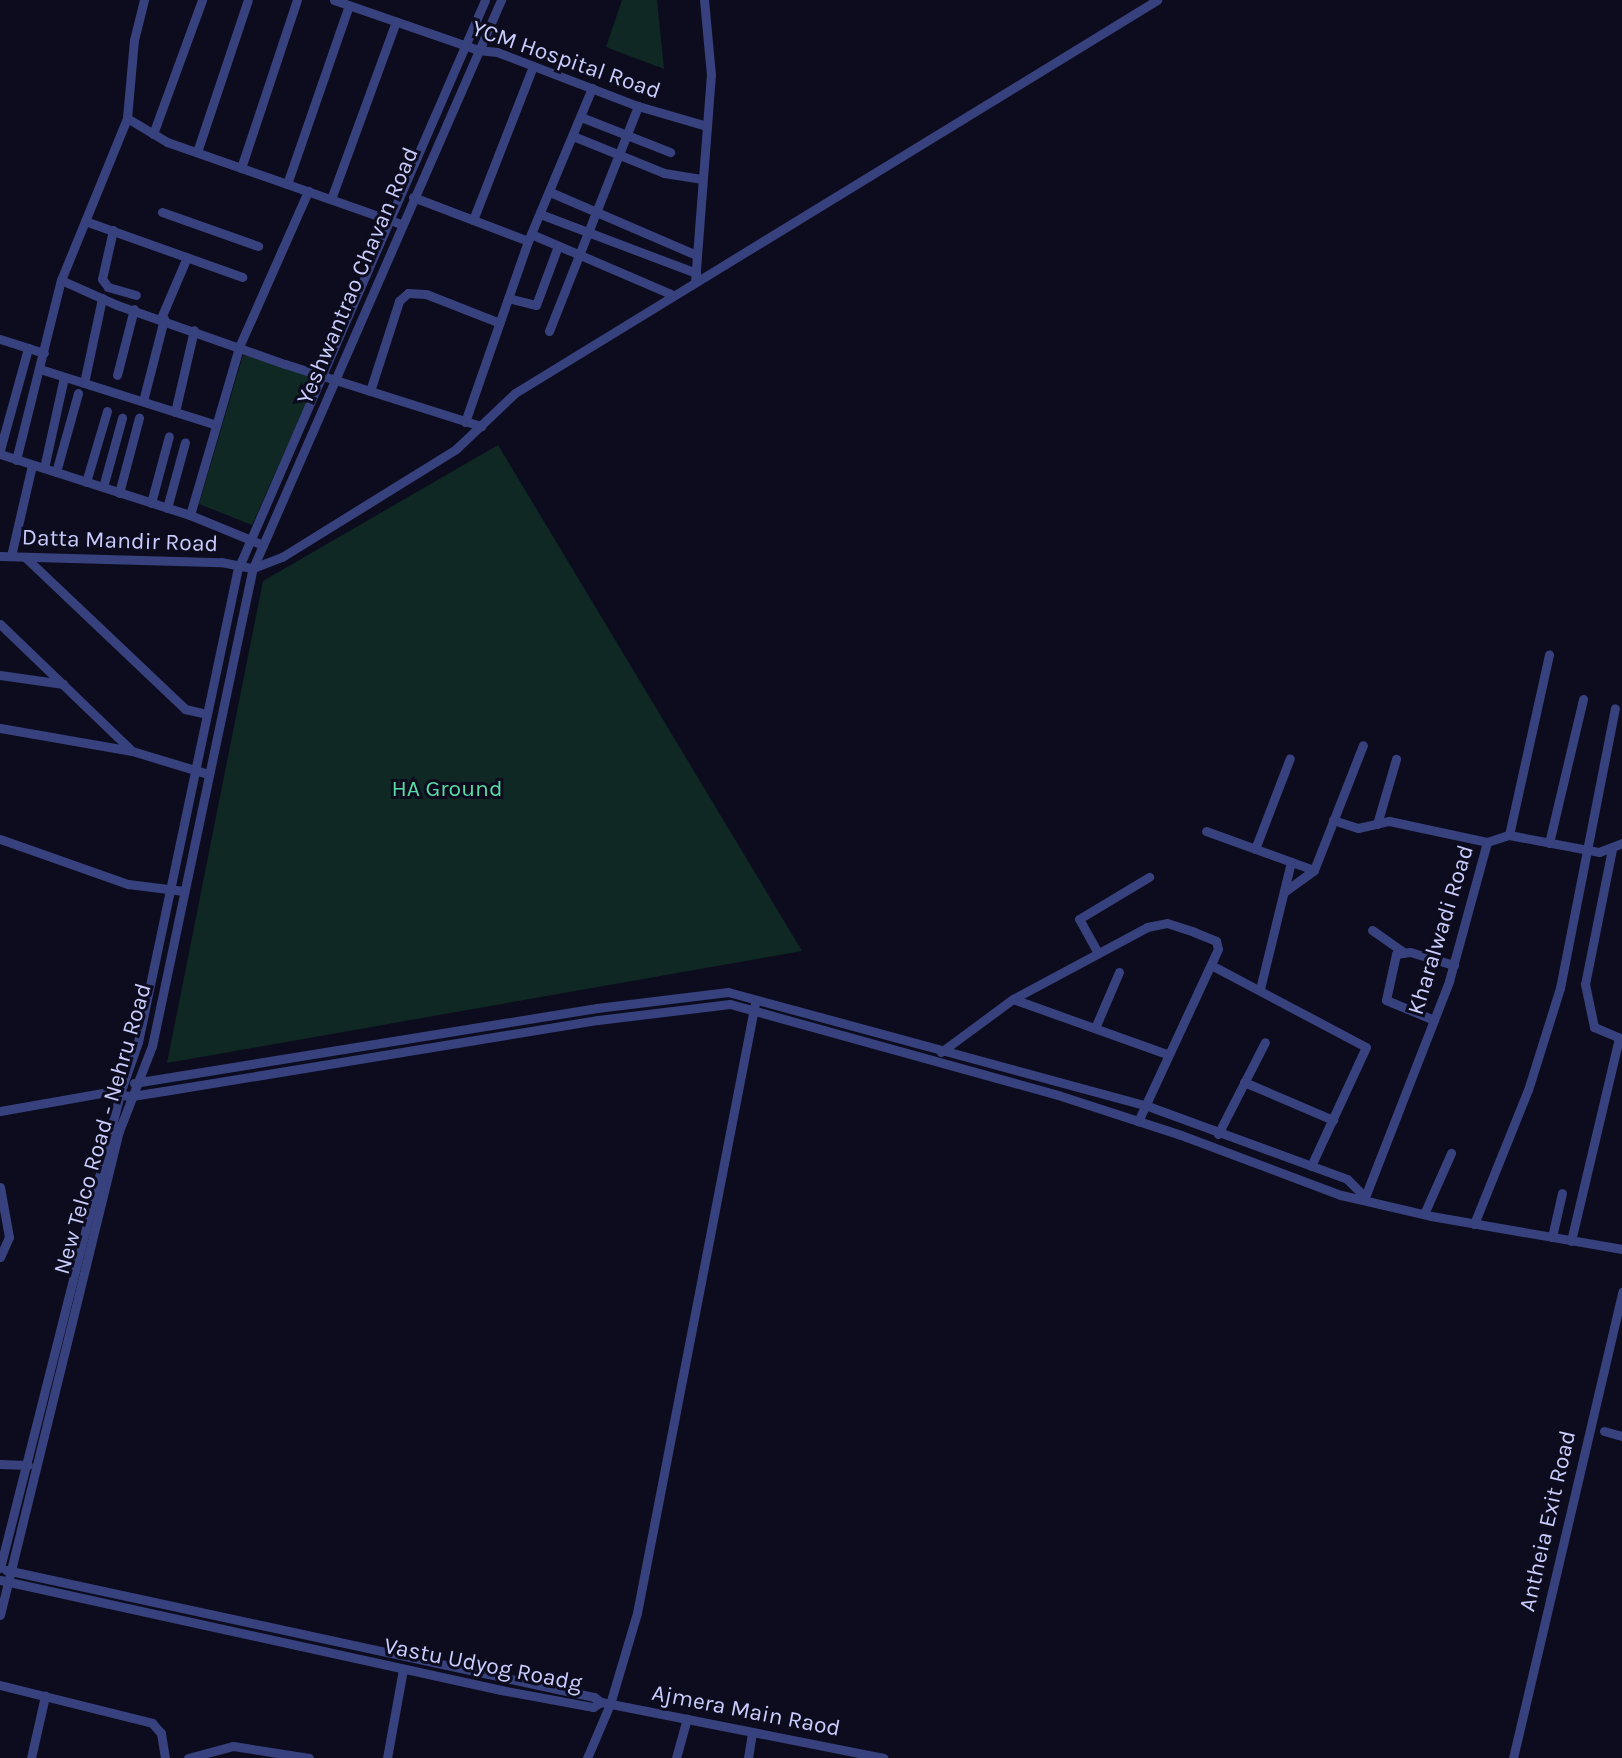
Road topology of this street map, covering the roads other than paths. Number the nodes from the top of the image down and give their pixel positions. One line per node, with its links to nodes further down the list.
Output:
1 (144, 0): 18 (street)
2 (202, 0): 20 (street)
3 (248, 0): 23 (street)
4 (297, 0): 26 (street)
5 (334, 0): 10 (street, YCM Hospital Road)
6 (485, 0): 12 (street, Yeshwantrao Chavan Road)
7 (501, 0): 13 (street, Yeshwantrao Chavan Road)
8 (704, 0): 19 (street)
9 (1157, 0): 49 (street)
10 (349, 5): 11 (street, YCM Hospital Road); 28 (street)
11 (396, 22): 12 (street, YCM Hospital Road); 32 (street)
12 (464, 45): 13 (street, YCM Hospital Road); 36 (street, Yeshwantrao Chavan Road)
13 (478, 50): 14 (street, YCM Hospital Road); 31 (street, Yeshwantrao Chavan Road)
14 (533, 66): 15 (street, YCM Hospital Road); 37 (street)
15 (592, 88): 16 (street, YCM Hospital Road); 17 (street)
16 (638, 106): 19 (street, YCM Hospital Road); 22 (street)
17 (580, 117): 21 (street); 22 (street)
18 (127, 118): 20 (street); 38 (street)
19 (707, 126): 27 (street)
20 (153, 134): 23 (street)
21 (573, 136): 25 (street); 30 (street)
22 (627, 136): 24 (street); 25 (street)
23 (197, 152): 26 (street)
24 (670, 152)
25 (620, 156): 27 (street); 34 (street)
26 (242, 168): 28 (street)
27 (703, 179): 46 (street)
28 (287, 184): 29 (street)
29 (308, 191): 32 (street); 61 (street)
30 (550, 192): 34 (street); 35 (street)
31 (413, 197): 37 (street); 39 (street, Yeshwantrao Chavan Road)
32 (331, 199): 36 (street)
33 (162, 212): 43 (street)
34 (596, 212): 41 (street); 46 (street)
35 (540, 214): 41 (street); 42 (street)
36 (387, 219): 39 (street); 65 (street, Yeshwantrao Chavan Road)
37 (473, 220): 42 (street)
38 (85, 221): 40 (street); 50 (street)
39 (401, 224): 68 (street, Yeshwantrao Chavan Road)
40 (113, 230): 47 (street); 51 (street)
41 (588, 233): 45 (street); 49 (street)
42 (529, 238): 44 (street); 54 (street)
43 (258, 246)
44 (558, 246): 45 (street); 54 (street)
45 (580, 255): 52 (street); 59 (street)
46 (696, 255): 49 (street)
47 (187, 257): 48 (street); 56 (street)
48 (242, 277)
49 (696, 278): 52 (street)
50 (61, 280): 53 (street); 63 (street)
51 (136, 295)
52 (673, 295): 79 (street)
53 (102, 298): 55 (street); 69 (street)
54 (508, 298): 57 (street)
55 (134, 309): 56 (street); 66 (street)
56 (163, 319): 58 (street); 72 (street)
57 (500, 323): 70 (street); 77 (street)
58 (194, 330): 61 (street); 74 (street)
59 (550, 331)
60 (0, 339): 62 (street)
61 (239, 347): 65 (street); 78 (street)
62 (28, 348): 63 (street); 82 (street)
63 (44, 353): 64 (street)
64 (40, 369): 67 (street); 83 (street)
65 (322, 374): 68 (street); 93 (street, Yeshwantrao Chavan Road)
66 (117, 375)
67 (64, 377): 69 (street); 85 (street)
68 (335, 379): 70 (street); 94 (street, Yeshwantrao Chavan Road)
69 (84, 383): 72 (street)
70 (370, 391): 77 (street)
71 (78, 393): 86 (street)
72 (143, 401): 74 (street)
73 (107, 411): 87 (street)
74 (175, 412): 78 (street)
75 (122, 418): 88 (street)
76 (139, 418): 89 (street)
77 (465, 422): 79 (street)
78 (213, 424): 92 (street)
79 (481, 426): 99 (street)
80 (169, 436): 90 (street)
81 (184, 442): 91 (street)
82 (0, 452): 83 (street)
83 (16, 460): 84 (street)
84 (32, 465): 85 (street); 96 (street)
85 (44, 468): 86 (street)
86 (56, 472): 87 (street)
87 (86, 482): 88 (street)
88 (103, 487): 89 (street)
89 (119, 493): 90 (street)
90 (151, 503): 91 (street)
91 (167, 508): 92 (street)
92 (190, 515): 93 (street)
93 (249, 539): 94 (street); 98 (street, Yeshwantrao Chavan Road)
94 (262, 545): 99 (street, Yeshwantrao Chavan Road)
95 (0, 556): 96 (street, Datta Mandir Road)
96 (11, 556): 97 (street, Datta Mandir Road)
97 (25, 557): 98 (street, Datta Mandir Road); 106 (street)
98 (239, 566): 99 (street, Datta Mandir Road); 106 (street, New Telco Road - Nehru Road)
99 (253, 568): 113 (street, New Telco Road - Nehru Road)
100 (0, 624): 103 (street)
101 (1549, 654): 117 (street)
102 (0, 675): 103 (street)
103 (63, 684): 109 (street)
104 (1583, 699): 120 (street)
105 (1615, 708): 124 (street)
106 (206, 714): 112 (street, New Telco Road - Nehru Road)
107 (0, 728): 109 (street)
108 (1363, 745): 114 (street)
109 (132, 751): 112 (street)
110 (1290, 758): 122 (street)
111 (1396, 759): 115 (street)
112 (194, 770): 113 (street); 128 (street, New Telco Road - Nehru Road)
113 (208, 774): 129 (street, New Telco Road - Nehru Road)
114 (1333, 820): 115 (street); 126 (street)
115 (1377, 824): 119 (street)
116 (1206, 831): 122 (street)
117 (1509, 835): 119 (street, Kharalwadi Road); 120 (street, Kharalwadi Road)
118 (0, 839): 128 (street)
119 (1487, 842): 135 (street, Kharalwadi Road)
120 (1549, 843): 124 (street, Kharalwadi Road)
121 (1622, 844): 123 (street, Kharalwadi Road)
122 (1255, 849): 125 (street)
123 (1612, 849): 124 (street, Kharalwadi Road); 142 (street)
124 (1588, 850): 163 (street)
125 (1291, 862): 126 (street); 130 (street)
126 (1314, 870): 130 (street)
127 (1149, 877): 133 (street)
128 (170, 888): 129 (street); 148 (street, New Telco Road - Nehru Road)
129 (184, 891): 146 (street, New Telco Road - Nehru Road)
130 (1284, 892): 137 (street)
131 (1372, 930): 132 (street)
132 (1404, 951): 135 (street); 140 (street)
133 (1098, 953): 134 (street); 138 (street)
134 (1211, 965): 137 (street); 144 (street)
135 (1454, 965): 140 (street, Kharalwadi Road)
136 (1119, 972): 141 (street)
137 (1260, 989): 154 (street)
138 (1013, 999): 141 (street); 145 (street)
139 (755, 1002): 145 (street); 146 (street); 151 (street); 183 (street)
140 (1434, 1020): 161 (street, Kharalwadi Road)
141 (1095, 1028): 144 (street)
142 (1620, 1038): 165 (street)
143 (1265, 1042): 147 (street)
144 (1167, 1054): 152 (street)
145 (940, 1055): 152 (street); 155 (street)
146 (139, 1082): 148 (street); 151 (street, New Telco Road - Nehru Road)
147 (1244, 1082): 154 (street); 156 (street)
148 (123, 1084): 149 (street); 150 (street, New Telco Road - Nehru Road)
149 (106, 1093): 150 (street); 153 (street)
150 (118, 1096): 151 (street); 173 (street, New Telco Road - Nehru Road)
151 (132, 1096): 174 (street, New Telco Road - Nehru Road)
152 (1144, 1105): 155 (street); 156 (street)
153 (0, 1111)
154 (1332, 1120): 158 (street)
155 (1138, 1121): 161 (street)
156 (1218, 1134): 158 (street)
157 (1451, 1153): 162 (street)
158 (1311, 1166): 161 (street)
159 (0, 1187): 167 (street)
160 (1562, 1193): 164 (street)
161 (1365, 1197): 162 (street)
162 (1424, 1214): 163 (street)
163 (1474, 1224): 164 (street)
164 (1552, 1237): 165 (street)
165 (1571, 1241): 166 (street)
166 (1622, 1249)
167 (0, 1257)
168 (1622, 1282): 169 (street, Antheia Exit Road)
169 (1622, 1292): 196 (street, Antheia Exit Road)
170 (1604, 1431): 171 (street)
171 (1622, 1436)
172 (0, 1464): 173 (street)
173 (25, 1464): 174 (street); 175 (street, New Telco Road - Nehru Road)
174 (37, 1466): 176 (street, New Telco Road - Nehru Road)
175 (0, 1568): 176 (street, Vastu Udyog Roadg)
176 (11, 1571): 177 (street, New Telco Road - Nehru Road); 179 (street, Vastu Udyog Roadg)
177 (4, 1581): 178 (street, New Telco Road - Nehru Road); 180 (street, Vastu Udyog Roadg)
178 (0, 1615)
179 (398, 1657): 180 (street); 183 (street, Vastu Udyog Roadg)
180 (400, 1668): 183 (street, Vastu Udyog Roadg); 191 (street)
181 (0, 1685): 182 (street)
182 (45, 1696): 187 (street); 188 (street)
183 (606, 1703): 184 (street, Ajmera Main Raod); 192 (street)
184 (687, 1718): 185 (street, Ajmera Main Raod); 193 (street)
185 (752, 1732): 194 (street); 195 (street, Ajmera Main Raod)
186 (299, 1757): 189 (street); 190 (street)
187 (31, 1758)
188 (165, 1758)
189 (188, 1758)
190 (309, 1758)
191 (387, 1758)
192 (587, 1758)
193 (676, 1758)
194 (748, 1758)
195 (883, 1758)
196 (1513, 1758)

